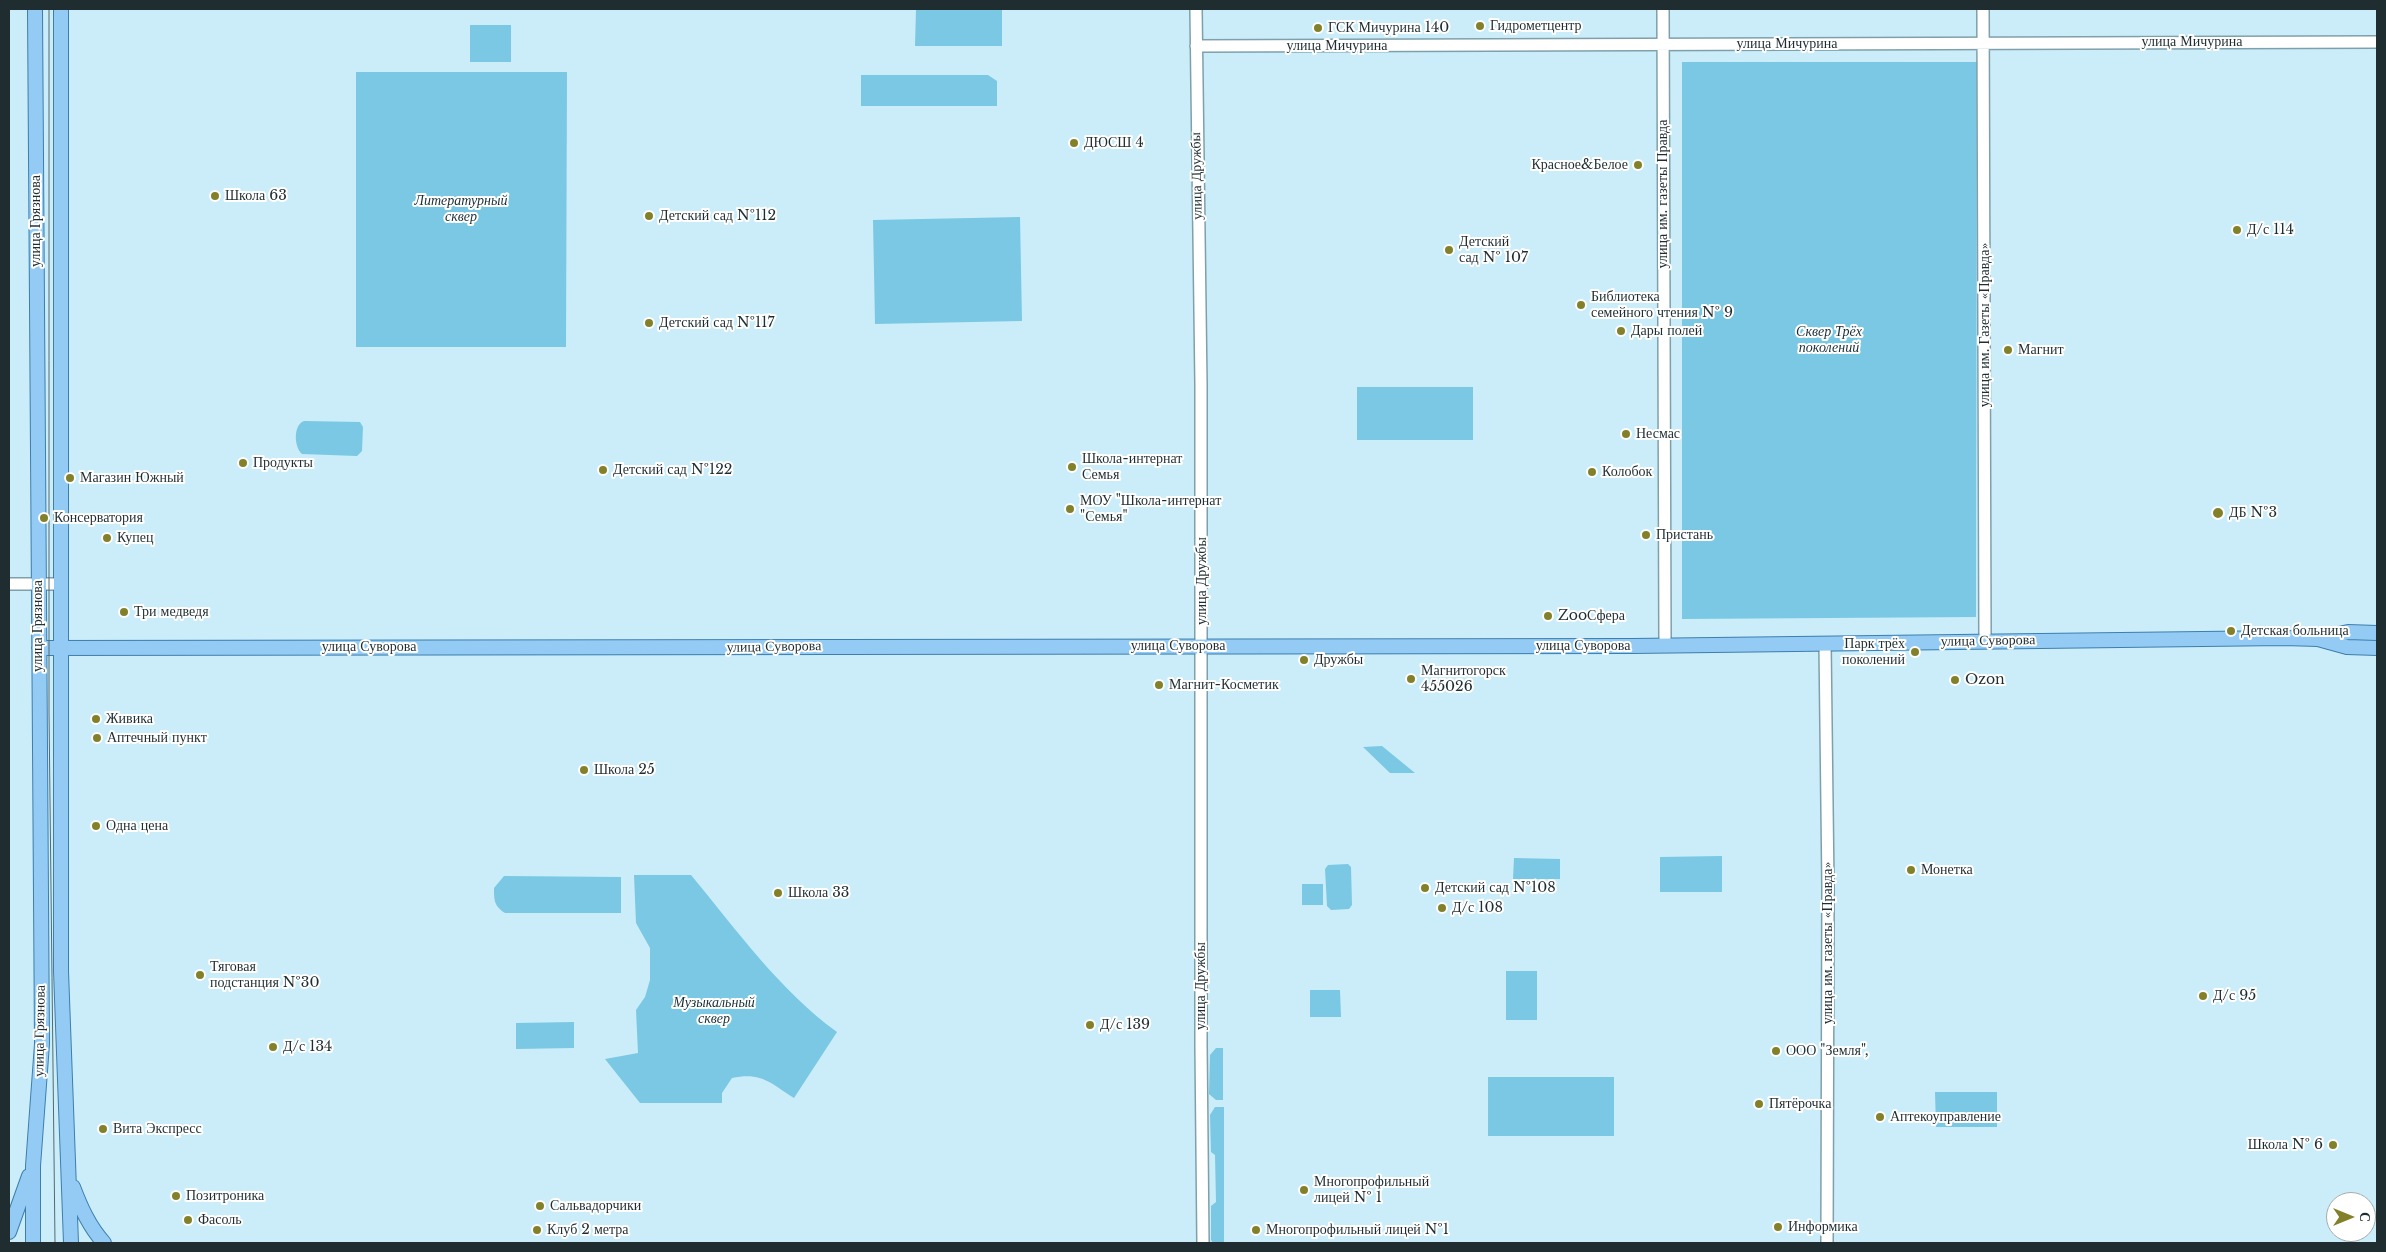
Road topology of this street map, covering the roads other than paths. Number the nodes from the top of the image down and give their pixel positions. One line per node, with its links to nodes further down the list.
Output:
1 (35, 9): 11 (main road, улица Грязнова)
2 (61, 9): 12 (main road, улица Грязнова)
3 (1196, 9): 9 (street, улица Дружбы)
4 (1663, 9): 8 (street)
5 (1983, 9): 6 (street, улица им. Газеты «Правда»)
6 (1983, 42): 7 (street, улица Мичурина); 8 (street, улица Мичурина); 15 (street, улица им. Газеты «Правда»)
7 (2377, 42)
8 (1662, 44): 9 (street, улица Мичурина); 17 (street, улица им. газеты Правда)
9 (1196, 46): 18 (street, улица Дружбы)
10 (9, 584): 11 (street)
11 (38, 584): 12 (street); 19 (main road, улица Грязнова)
12 (61, 584): 20 (main road, улица Грязнова)
13 (2377, 633): 14 (main road, улица Суворова)
14 (2318, 639): 15 (main road, улица Суворова); 21 (main road, улица Суворова)
15 (1985, 641): 16 (main road, улица Суворова)
16 (1825, 643): 17 (main road, улица Суворова); 29 (street, улица им. газеты «Правда»)
17 (1664, 645): 18 (main road, улица Суворова)
18 (1202, 646): 20 (main road, улица Суворова); 28 (street, улица Дружбы)
19 (38, 648): 20 (main road, улица Суворова); 22 (main road, улица Грязнова)
20 (61, 648): 23 (main road, улица Грязнова)
21 (2377, 648)
22 (33, 1166): 24 (main road); 25 (main road, улица Грязнова)
23 (68, 1172): 26 (main road, улица Грязнова); 27 (main road)
24 (9, 1232)
25 (33, 1243)
26 (71, 1243)
27 (104, 1243)
28 (1203, 1243)
29 (1827, 1243)

